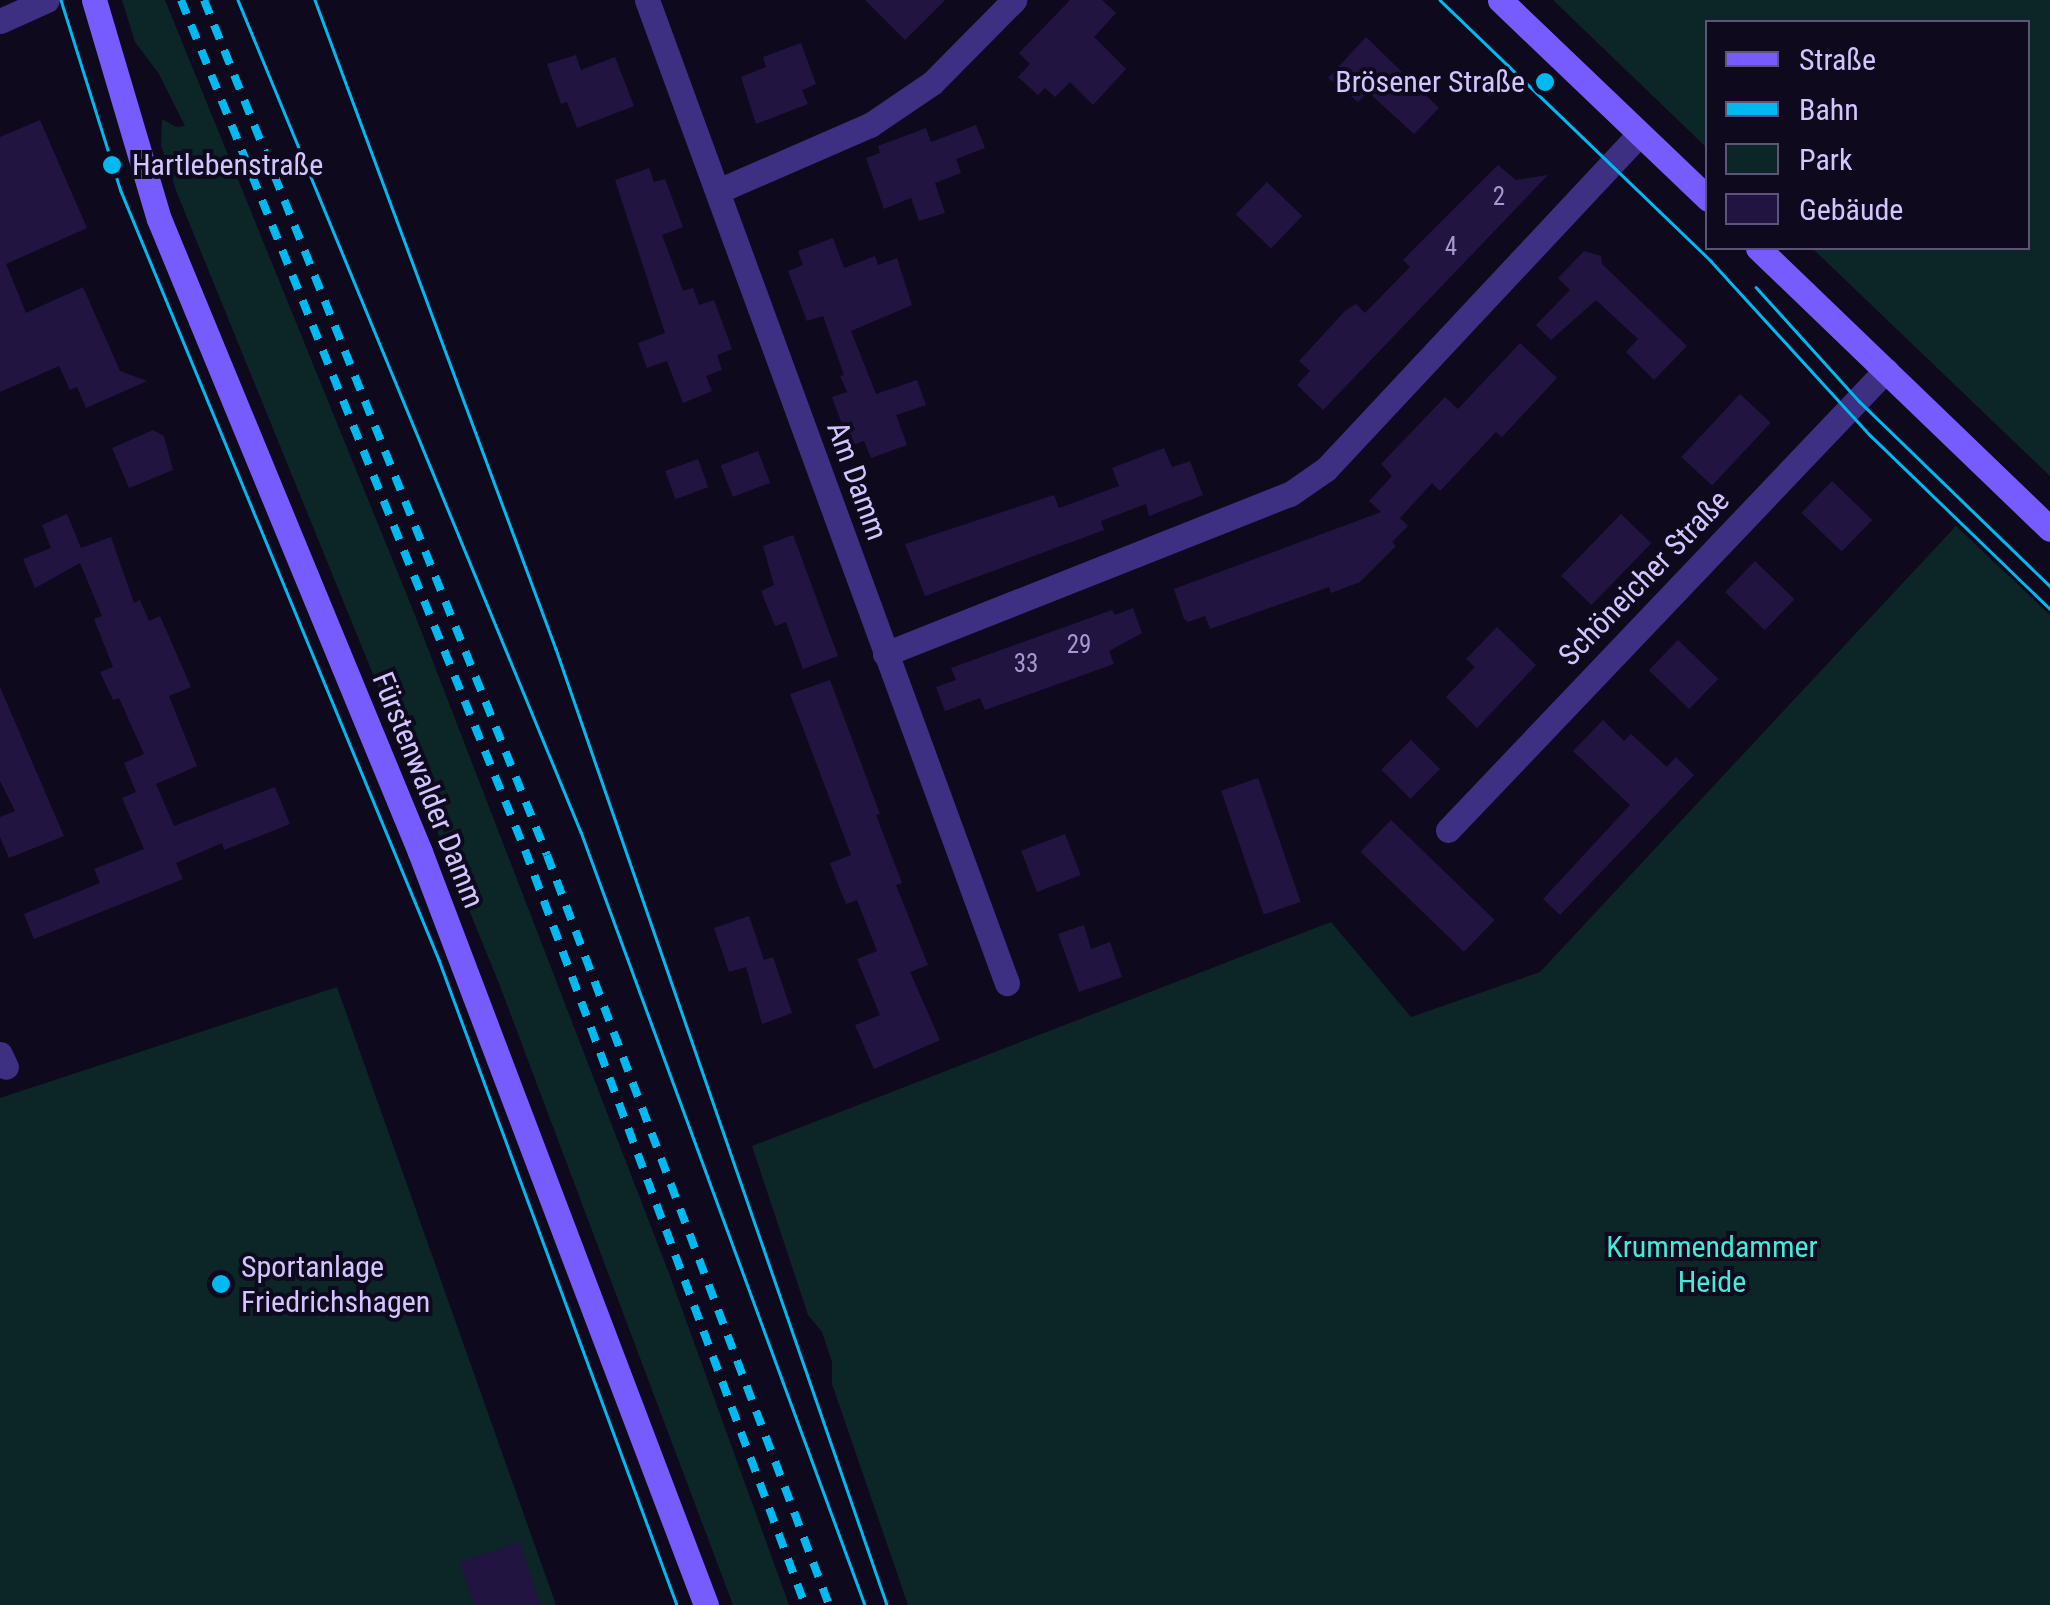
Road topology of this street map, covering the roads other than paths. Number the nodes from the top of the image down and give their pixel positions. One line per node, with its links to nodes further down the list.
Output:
1 (47, 0): 6 (street)
2 (94, 0): 16 (main road, Fürstenwalder Damm)
3 (647, 0): 8 (street, Am Damm)
4 (1014, 0): 8 (street)
5 (1500, 0): 7 (main road)
6 (0, 21)
7 (1640, 135): 9 (main road); 13 (street)
8 (718, 192): 13 (street, Am Damm)
9 (1705, 196)
10 (1760, 250): 11 (main road)
11 (1886, 370): 12 (main road); 14 (street, Schöneicher Straße)
12 (2050, 529)
13 (885, 654): 15 (street, Am Damm)
14 (1448, 830)
15 (1007, 982)
16 (706, 1605)

